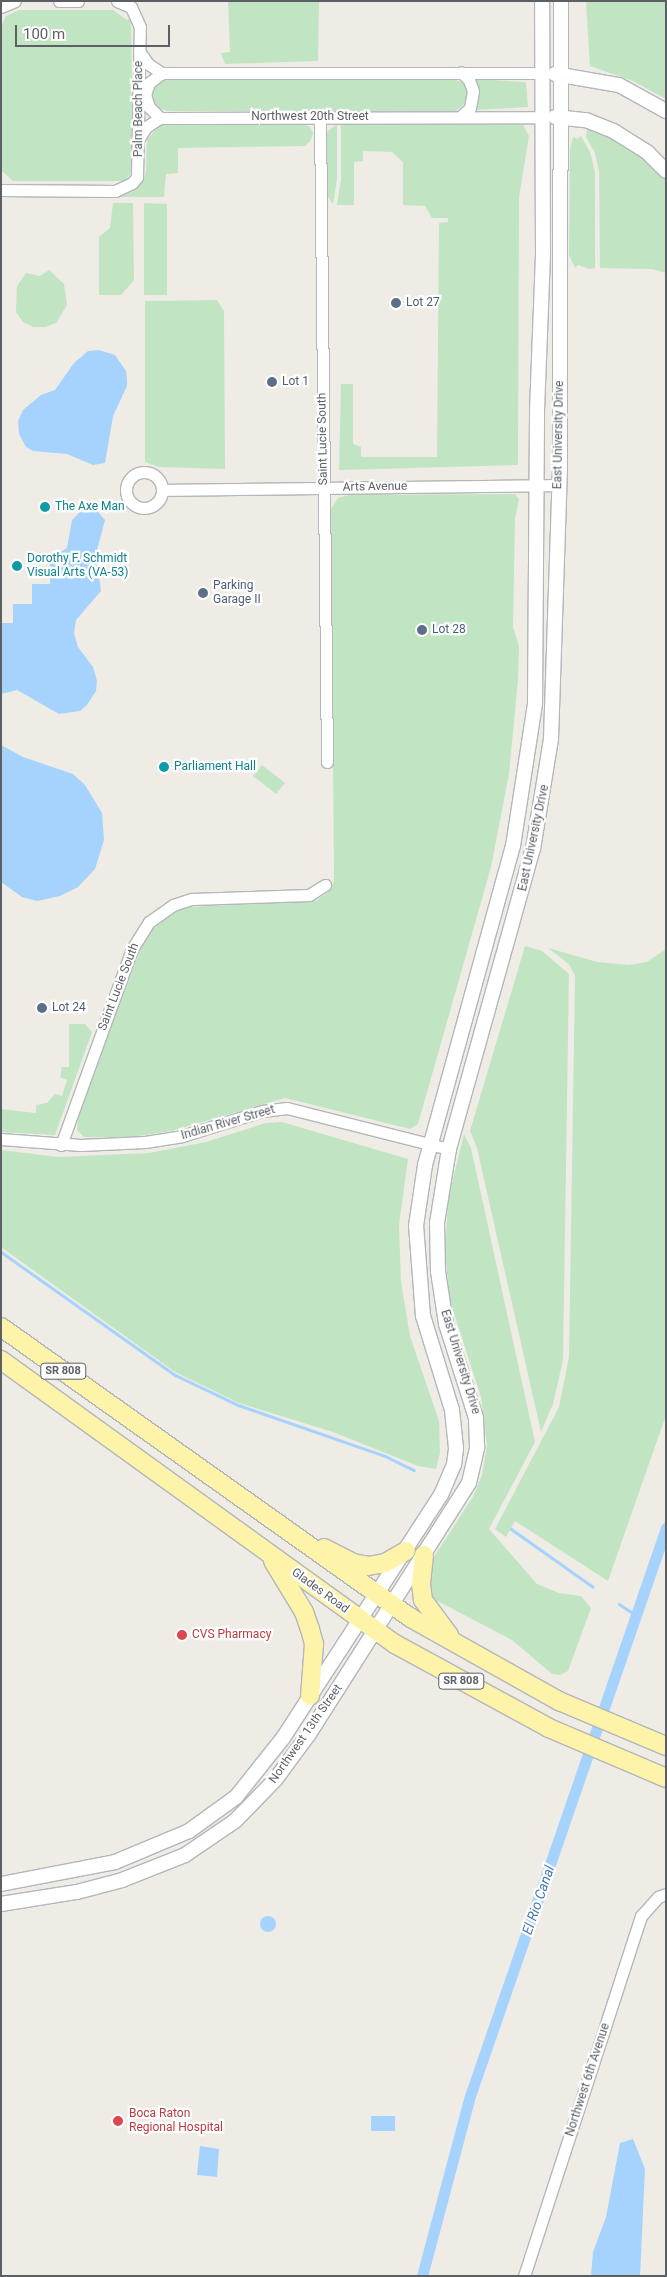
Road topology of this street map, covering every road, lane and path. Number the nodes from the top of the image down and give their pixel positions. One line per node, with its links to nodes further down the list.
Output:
1 (16, 1): 7 (street)
2 (59, 1): 3 (street)
3 (78, 1)
4 (117, 1): 8 (street, Palm Beach Place)
5 (542, 1): 10 (street, East University Drive)
6 (561, 1): 12 (street, East University Drive)
7 (1, 7)
8 (139, 51): 11 (street); 19 (street, Palm Beach Place)
9 (461, 72): 10 (street); 11 (street); 15 (street)
10 (544, 72): 12 (street); 16 (street, East University Drive)
11 (162, 73): 18 (street)
12 (563, 74): 13 (street); 17 (street, East University Drive)
13 (666, 111)
14 (320, 117): 15 (street, Northwest 20th Street); 18 (street, Northwest 20th Street); 24 (street, Saint Lucie South)
15 (460, 117): 16 (street, Northwest 20th Street)
16 (544, 117): 17 (street, Northwest 20th Street); 22 (street, East University Drive)
17 (563, 117): 20 (street, Northwest 20th Street); 23 (street, East University Drive)
18 (160, 118): 19 (street)
19 (139, 138): 21 (street, Palm Beach Place)
20 (666, 171)
21 (1, 190)
22 (536, 485): 23 (street, Arts Avenue); 24 (street, Arts Avenue); 30 (street, East University Drive)
23 (559, 485): 31 (street, East University Drive)
24 (324, 488): 25 (street, Arts Avenue); 26 (street, Saint Lucie South)
25 (162, 490)
26 (327, 762)
27 (325, 884): 29 (street, Saint Lucie South)
28 (1, 1139): 29 (street, Indian River Street)
29 (61, 1144): 30 (street, Indian River Street)
30 (430, 1145): 31 (street, Indian River Street); 37 (street, East University Drive)
31 (449, 1150): 39 (street, East University Drive)
32 (1, 1327): 35 (main road, SR 808)
33 (1, 1360): 34 (main road, Glades Road / SR 808)
34 (76, 1413): 35 (main road); 38 (main road, Glades Road / SR 808)
35 (124, 1416): 36 (main road, SR 808)
36 (272, 1522): 37 (main road); 40 (main road, SR 808)
37 (406, 1551): 40 (street, East University Drive)
38 (269, 1554): 42 (main road, Glades Road / SR 808); 45 (main road)
39 (424, 1556): 41 (street, East University Drive); 44 (main road)
40 (376, 1594): 41 (main road, SR 808); 42 (street, East University Drive)
41 (392, 1605): 43 (street, East University Drive); 44 (main road, SR 808)
42 (359, 1619): 43 (main road, Glades Road / SR 808); 45 (street, Northwest 13th Street)
43 (375, 1630): 47 (main road, Glades Road / SR 808); 50 (street, Northwest 13th Street)
44 (457, 1645): 46 (main road, SR 808)
45 (310, 1696): 48 (street, Northwest 13th Street)
46 (666, 1746)
47 (666, 1778)
48 (1, 1884)
49 (666, 1894): 51 (street, Northwest 6th Avenue)
50 (1, 1904)
51 (524, 2276)

